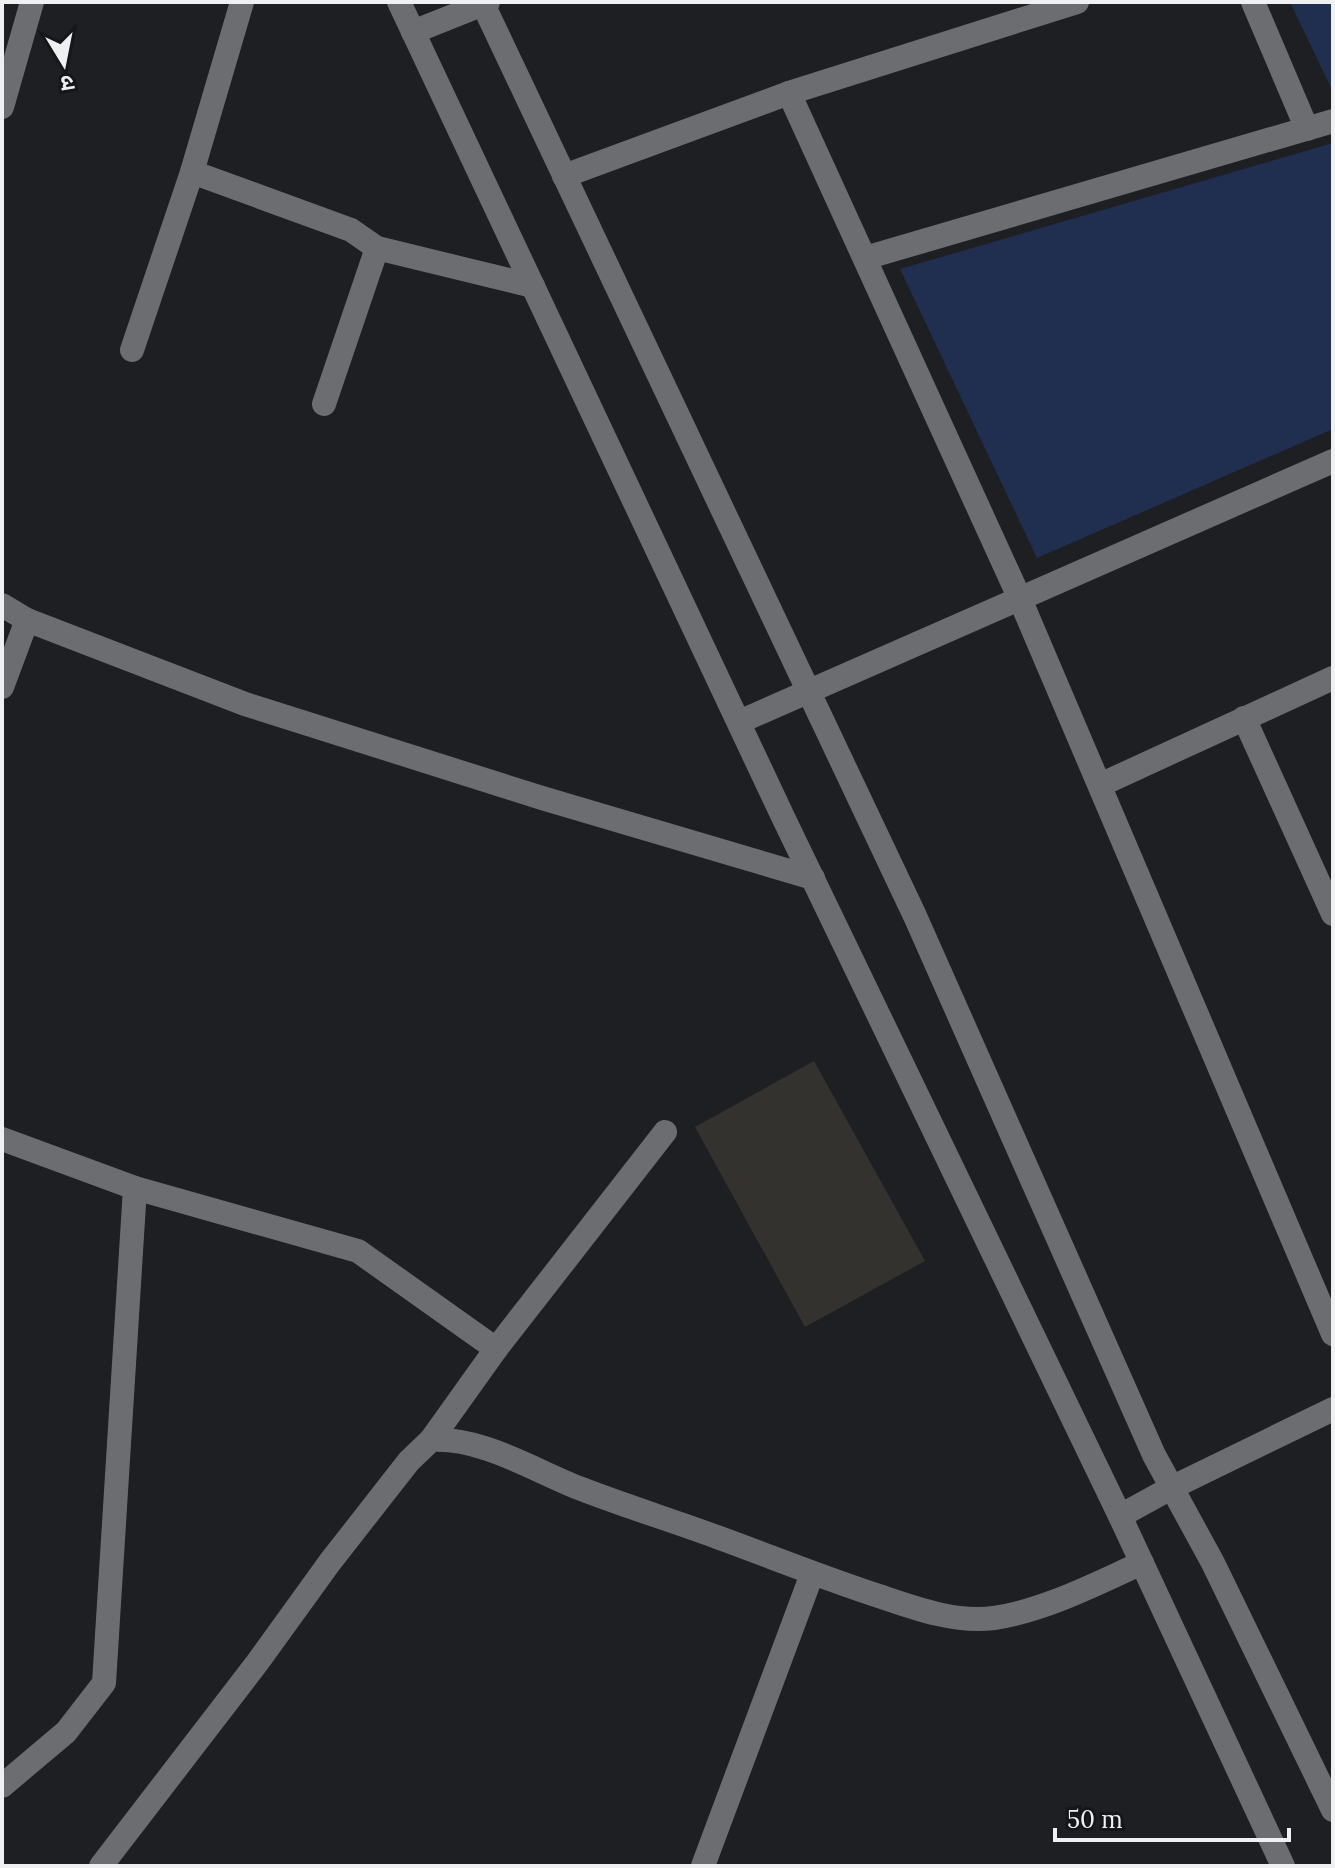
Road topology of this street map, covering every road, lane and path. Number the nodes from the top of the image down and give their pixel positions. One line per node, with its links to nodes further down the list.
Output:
1 (32, 2): 9 (street)
2 (242, 2): 12 (street)
3 (399, 2): 7 (street)
4 (1077, 2): 8 (street)
5 (1253, 2): 11 (street)
6 (484, 3): 7 (street); 13 (street)
7 (413, 32): 16 (street)
8 (789, 93): 13 (street); 15 (street)
9 (2, 107)
10 (1333, 121): 11 (street)
11 (1307, 129): 15 (street)
12 (192, 172): 14 (street); 17 (street)
13 (564, 176): 25 (street)
14 (377, 248): 16 (street); 18 (street)
15 (865, 258): 20 (street)
16 (533, 286): 27 (street)
17 (132, 350)
18 (324, 404)
19 (1333, 461): 20 (street)
20 (1020, 599): 25 (street); 28 (street)
21 (2, 605): 22 (street)
22 (27, 620): 24 (street); 30 (street)
23 (1333, 678): 26 (street)
24 (2, 687)
25 (808, 692): 27 (street); 39 (street)
26 (1244, 718): 28 (street); 29 (street)
27 (739, 722): 30 (street)
28 (1100, 785): 35 (street)
29 (1324, 868): 31 (street)
30 (813, 878): 40 (street)
31 (1333, 914)
32 (665, 1132): 36 (street)
33 (2, 1139): 34 (street)
34 (135, 1188): 36 (street); 43 (street)
35 (1333, 1334)
36 (496, 1349): 38 (street)
37 (1333, 1409): 39 (street)
38 (431, 1440): 42 (street); 45 (street)
39 (1171, 1488): 40 (street); 44 (street)
40 (1120, 1516): 41 (street)
41 (1142, 1563): 42 (street); 47 (street)
42 (812, 1574): 46 (street)
43 (2, 1786)
44 (1333, 1810)
45 (101, 1866)
46 (703, 1866)
47 (1283, 1866)

